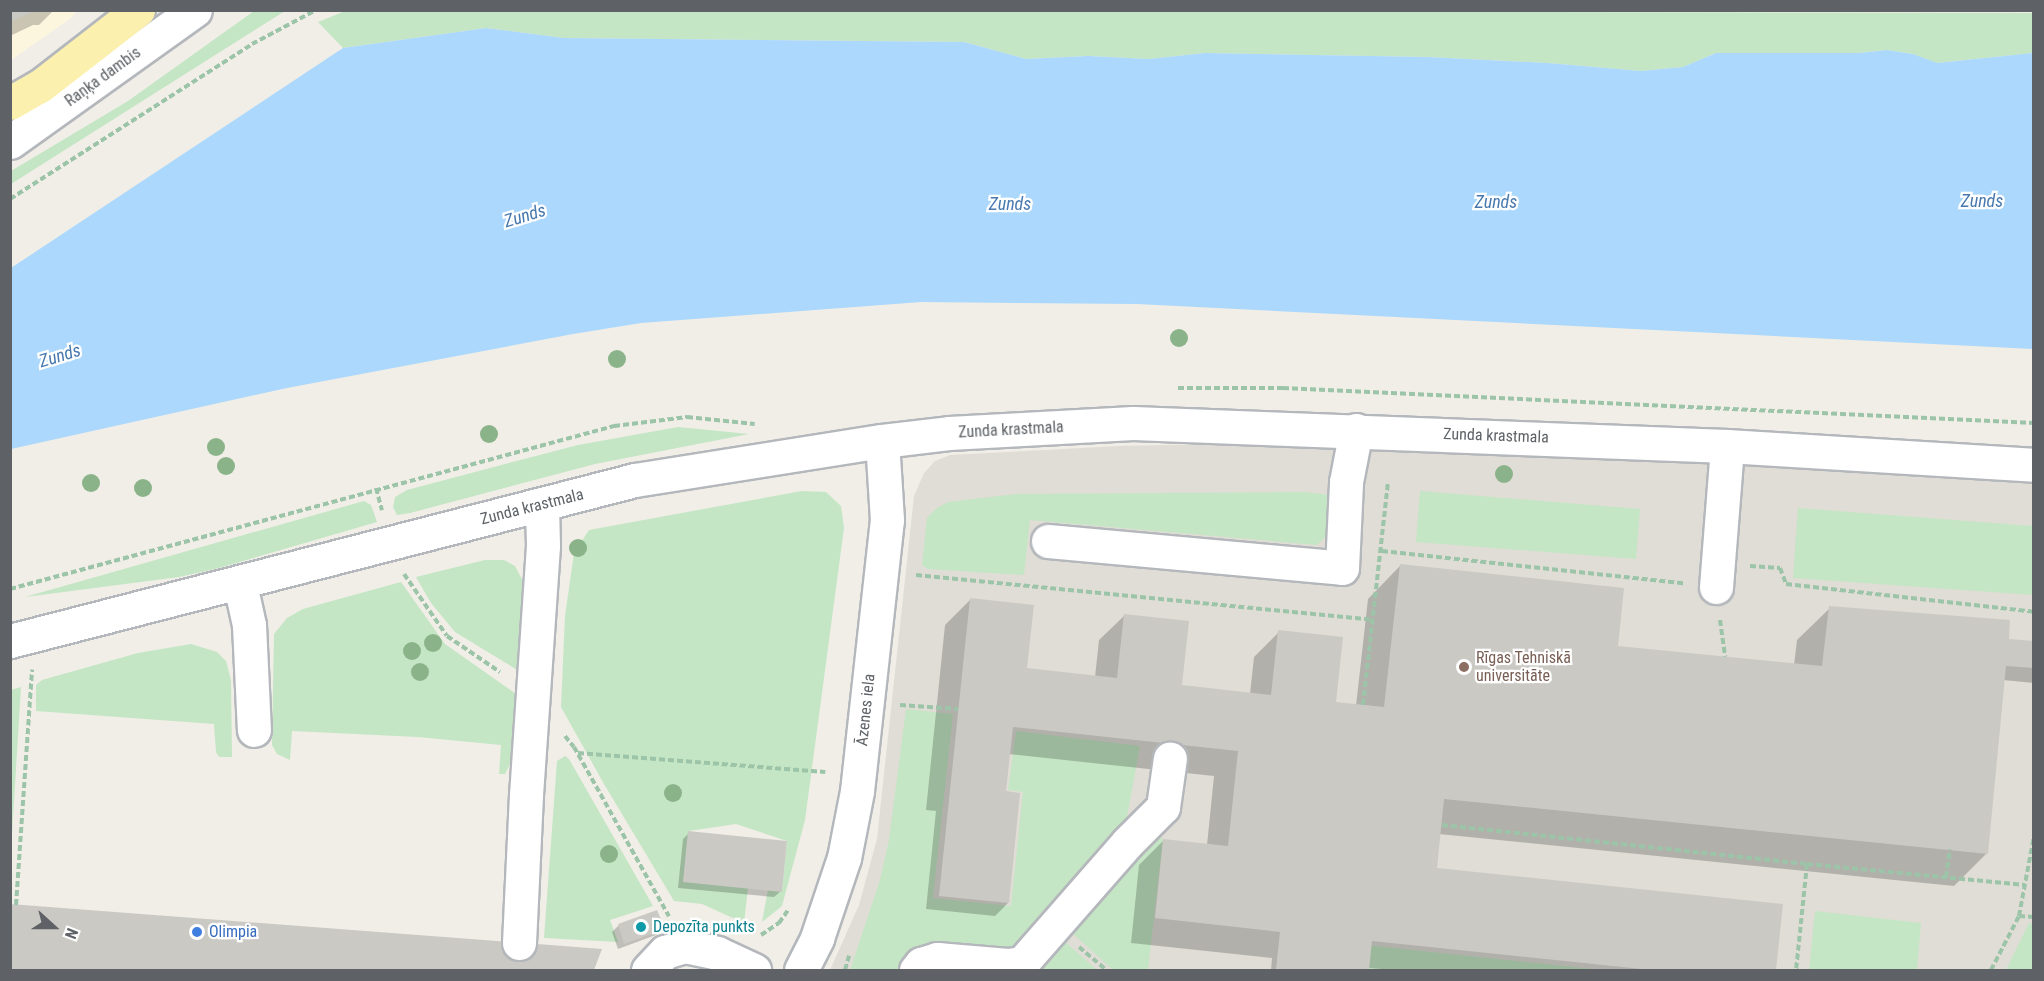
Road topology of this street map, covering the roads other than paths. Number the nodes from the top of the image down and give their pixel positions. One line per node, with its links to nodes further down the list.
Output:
1 (138, 10): 3 (main road, Raņķa dambis)
2 (195, 10): 4 (street, Raņķa dambis)
3 (10, 103)
4 (10, 142)
5 (1356, 430): 6 (street, Zunda krastmala); 7 (street, Zunda krastmala); 10 (street)
6 (882, 441): 9 (street, Zunda krastmala); 19 (street, Āzenes iela)
7 (1727, 446): 8 (street, Zunda krastmala); 11 (street)
8 (2034, 465)
9 (542, 504): 12 (street, Zunda krastmala); 16 (street)
10 (1048, 541)
11 (1717, 576)
12 (240, 584): 13 (street, Zunda krastmala); 14 (street)
13 (10, 641)
14 (254, 730)
15 (1170, 758): 20 (street)
16 (519, 943)
17 (756, 956): 18 (street)
18 (648, 970)
19 (801, 970)
20 (916, 970)

